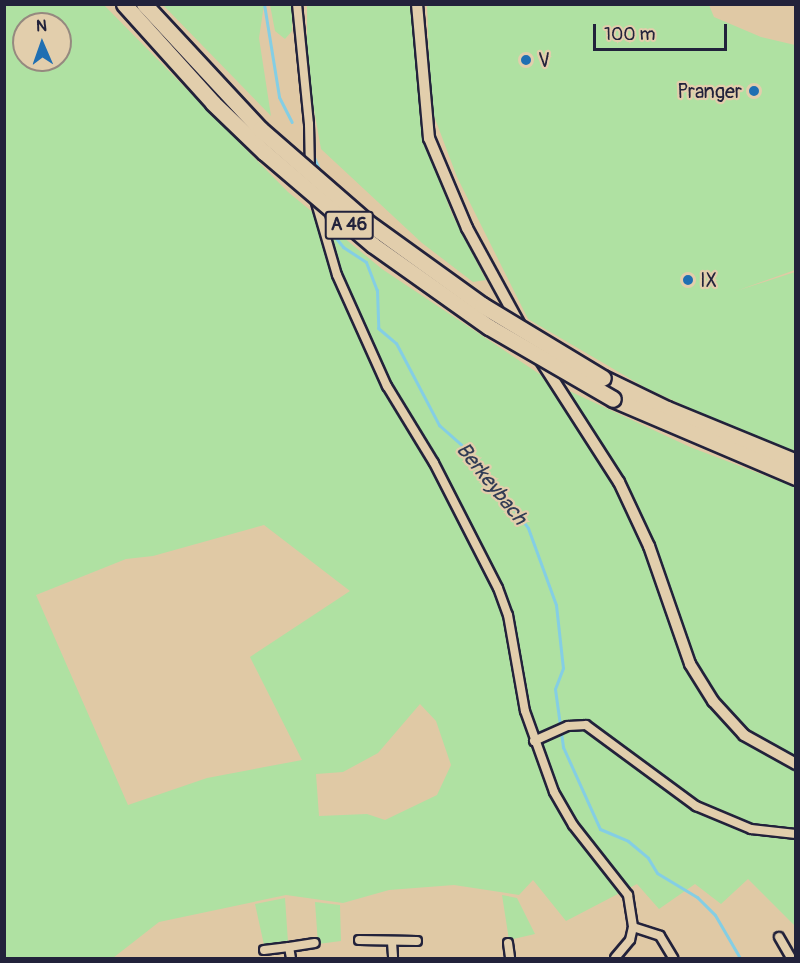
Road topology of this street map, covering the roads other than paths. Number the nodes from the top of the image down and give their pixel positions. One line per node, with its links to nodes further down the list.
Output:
1 (124, 4): 6 (highway, A 46, bridge)
2 (144, 4): 5 (highway, A 46, bridge)
3 (297, 4): 7 (street)
4 (417, 4): 8 (street)
5 (795, 462)
6 (795, 477)
7 (534, 741): 9 (street); 10 (street)
8 (795, 764)
9 (795, 834)
10 (633, 927): 22 (street); 23 (street)
11 (779, 937): 24 (street)
12 (359, 940): 14 (street)
13 (417, 941): 14 (street)
14 (392, 942): 20 (street)
15 (315, 943): 17 (street)
16 (508, 943): 21 (street)
17 (290, 947): 18 (street); 19 (street)
18 (264, 950)
19 (291, 958)
20 (393, 958)
21 (510, 958)
22 (615, 958)
23 (673, 958)
24 (791, 958)

